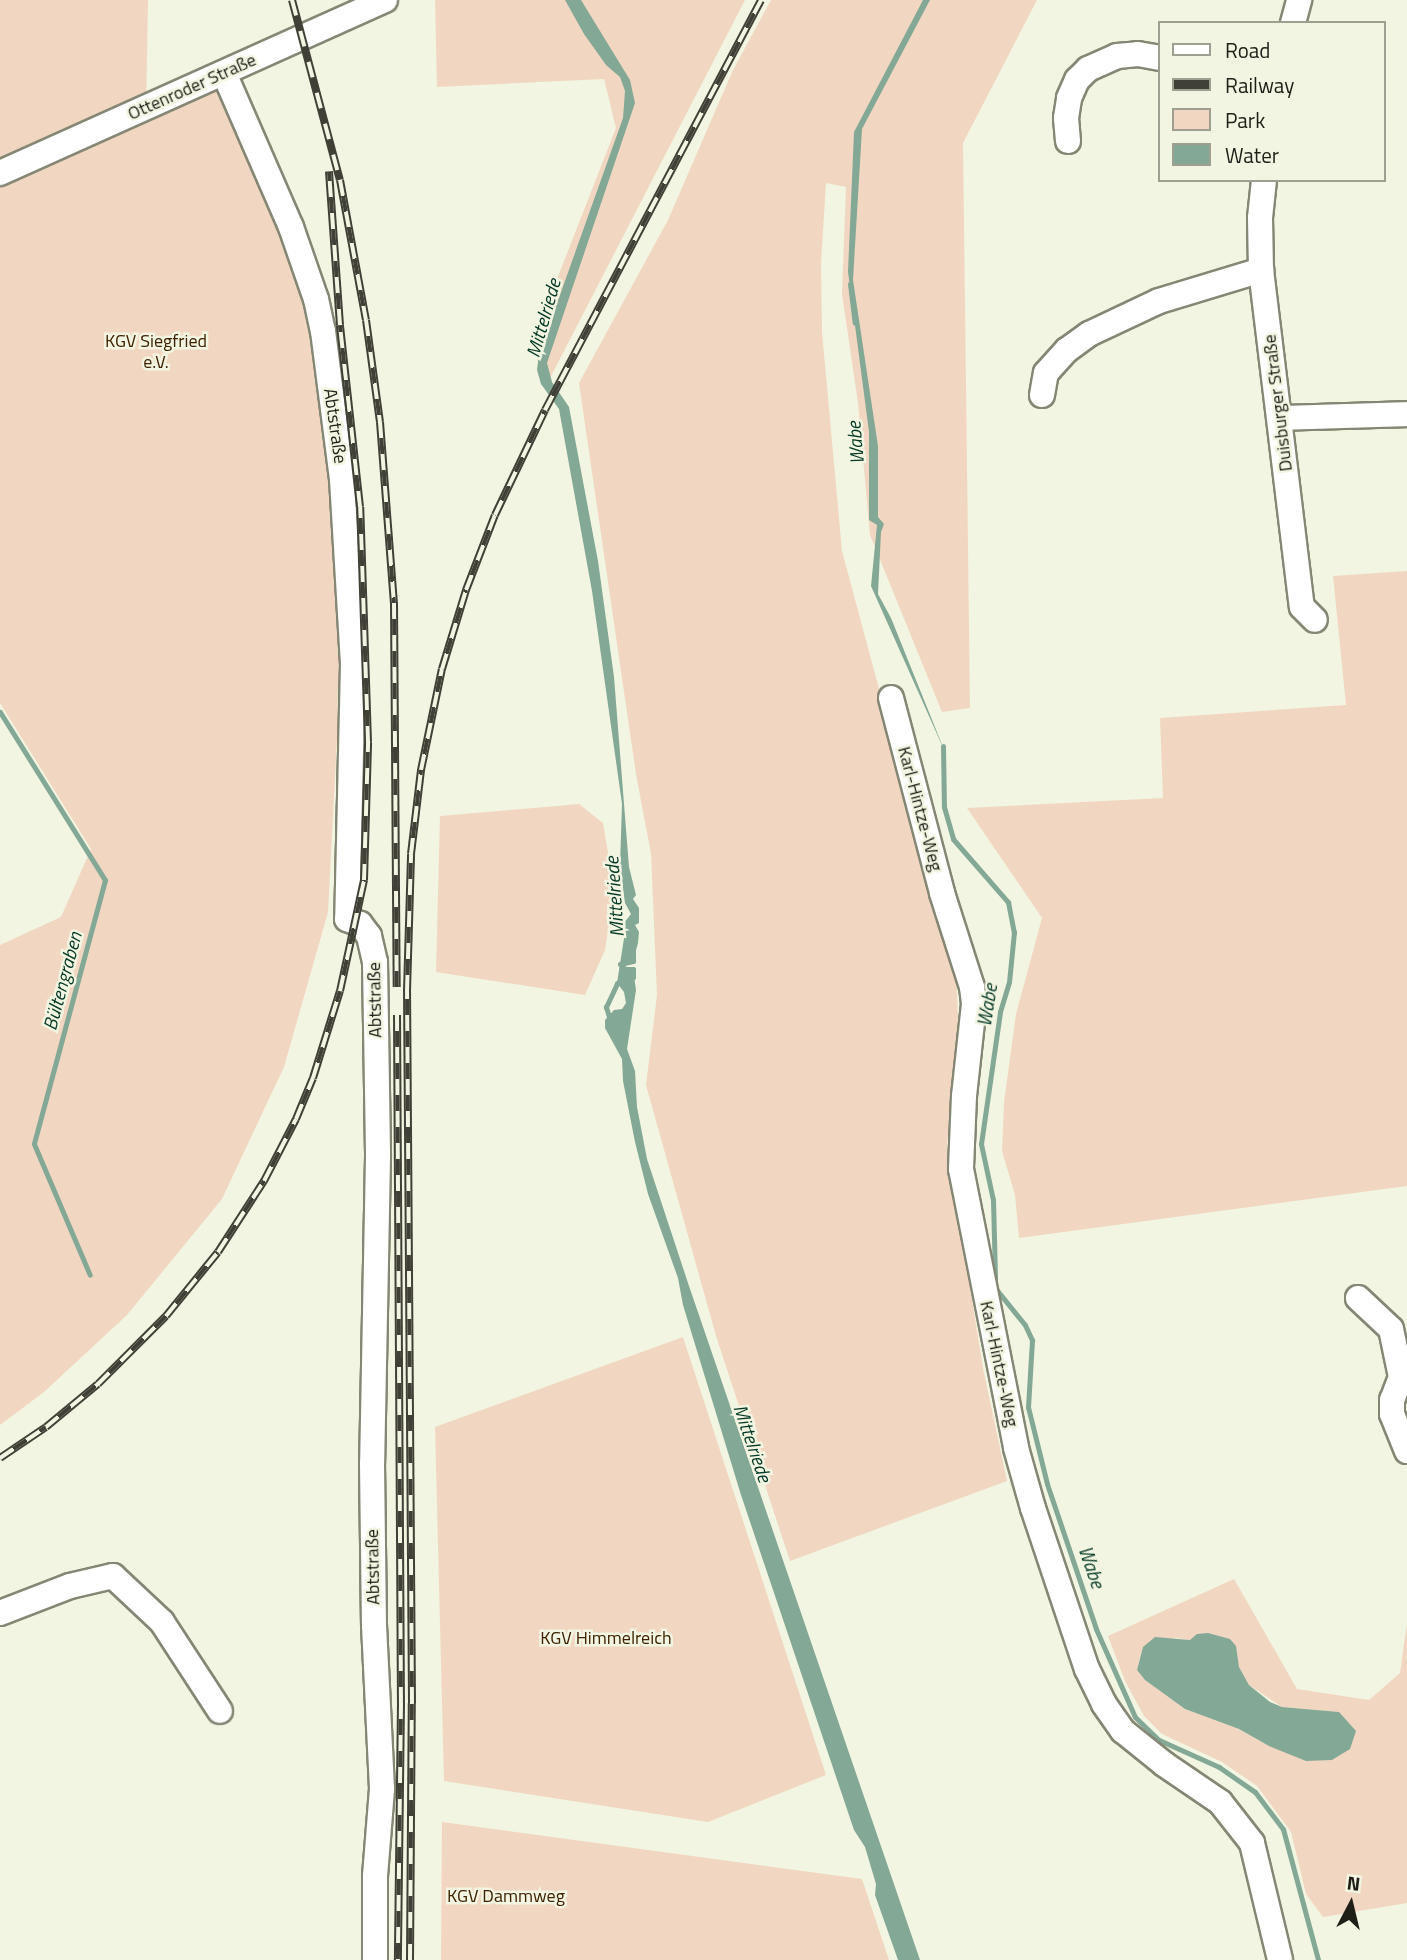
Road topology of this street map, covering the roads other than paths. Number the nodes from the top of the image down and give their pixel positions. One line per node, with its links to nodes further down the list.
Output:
1 (385, 0): 5 (street, Ottenroder Straße)
2 (1299, 0): 3 (street)
3 (1294, 21)
4 (1158, 58): 6 (street)
5 (225, 73): 7 (street, Ottenroder Straße); 19 (street, Abtstraße)
6 (1068, 141)
7 (0, 173)
8 (1264, 182): 9 (street, Duisburger Straße)
9 (1261, 270): 10 (street); 12 (street, Duisburger Straße)
10 (1042, 395)
11 (1407, 414): 12 (street)
12 (1280, 418): 13 (street, Duisburger Straße)
13 (1315, 620)
14 (891, 698): 20 (street, Karl-Hintze-Weg)
15 (1358, 1298): 16 (street)
16 (1407, 1451)
17 (0, 1613): 18 (street)
18 (220, 1712)
19 (375, 1960)
20 (1279, 1960)

